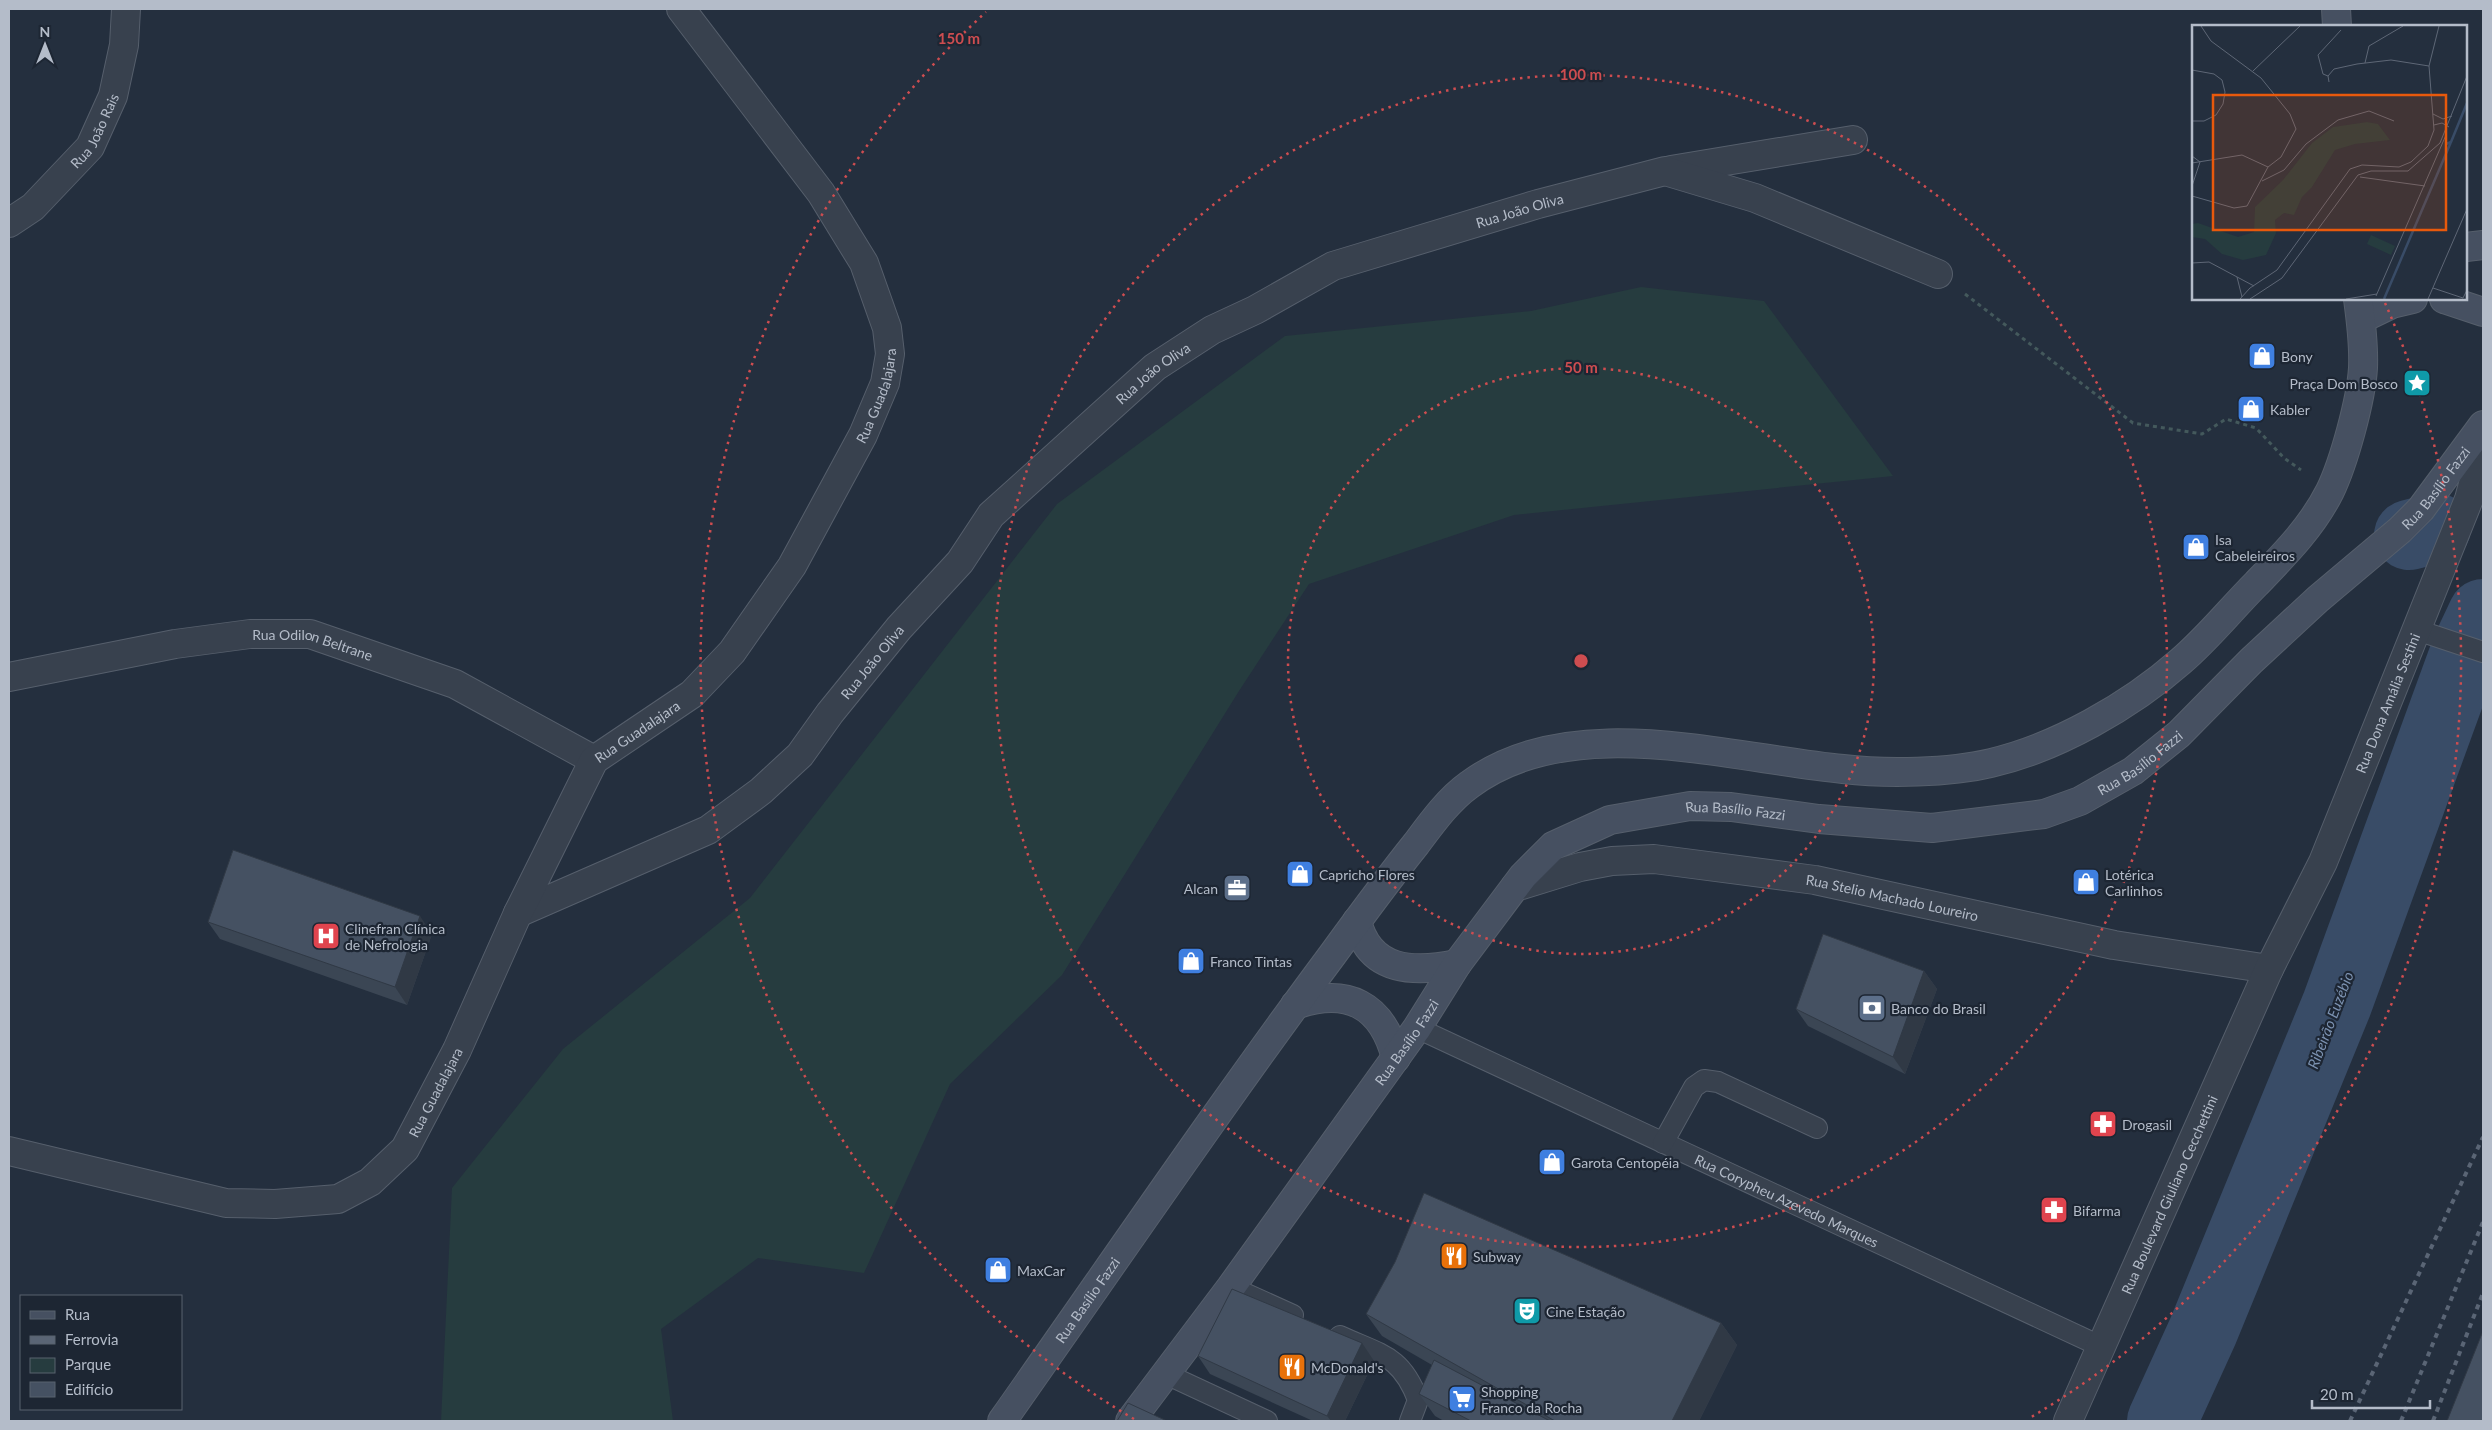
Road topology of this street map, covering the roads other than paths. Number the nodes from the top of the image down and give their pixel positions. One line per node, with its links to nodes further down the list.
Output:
1 (126, 9): 7 (street, Rua João Rais)
2 (681, 9): 20 (street, Rua Guadalajara)
3 (2336, 9): 4 (main road)
4 (2337, 25)
5 (1853, 140): 6 (street, Rua João Oliva)
6 (1665, 171): 10 (street); 22 (street, Rua João Oliva)
7 (9, 224)
8 (2483, 245): 9 (main road)
9 (2467, 247)
10 (1938, 274)
11 (2409, 300): 13 (main road)
12 (2447, 300): 14 (main road)
13 (2359, 309): 23 (main road, Rua Basílio Fazzi)
14 (2483, 312)
15 (2483, 425): 21 (main road, Rua Basílio Fazzi)
16 (2483, 429): 17 (street, Rua Dona Amália Sestini)
17 (2417, 630): 18 (lane); 25 (street, Rua Dona Amália Sestini)
18 (2483, 652)
19 (9, 677): 20 (street, Rua Odilon Beltrane)
20 (594, 760): 22 (street, Rua Guadalajara)
21 (1515, 887): 24 (main road, Rua Basílio Fazzi); 25 (street, Rua Stelio Machado Loureiro)
22 (518, 913): 31 (street, Rua Guadalajara)
23 (1357, 921): 24 (main road); 26 (main road, Rua Basílio Fazzi)
24 (1458, 964): 27 (main road, Rua Basílio Fazzi)
25 (2269, 969): 33 (street, Rua Boulevard Giuliano Cecchettini)
26 (1295, 1005): 28 (main road); 35 (main road, Rua Basílio Fazzi)
27 (1417, 1028): 28 (main road, Rua Basílio Fazzi); 30 (lane, Rua Corypheu Azevedo Marques)
28 (1396, 1058): 32 (main road, Rua Basílio Fazzi)
29 (1817, 1128): 30 (lane)
30 (1663, 1143): 33 (lane, Rua Corypheu Azevedo Marques)
31 (9, 1151)
32 (1231, 1288): 34 (main road, Rua Basílio Fazzi); 38 (lane)
33 (2102, 1347): 39 (street, Rua Boulevard Giuliano Cecchettini)
34 (1166, 1374): 36 (main road, Rua Basílio Fazzi); 37 (lane)
35 (1002, 1421)
36 (1130, 1421)
37 (1267, 1421)
38 (1410, 1421)
39 (2068, 1421)

